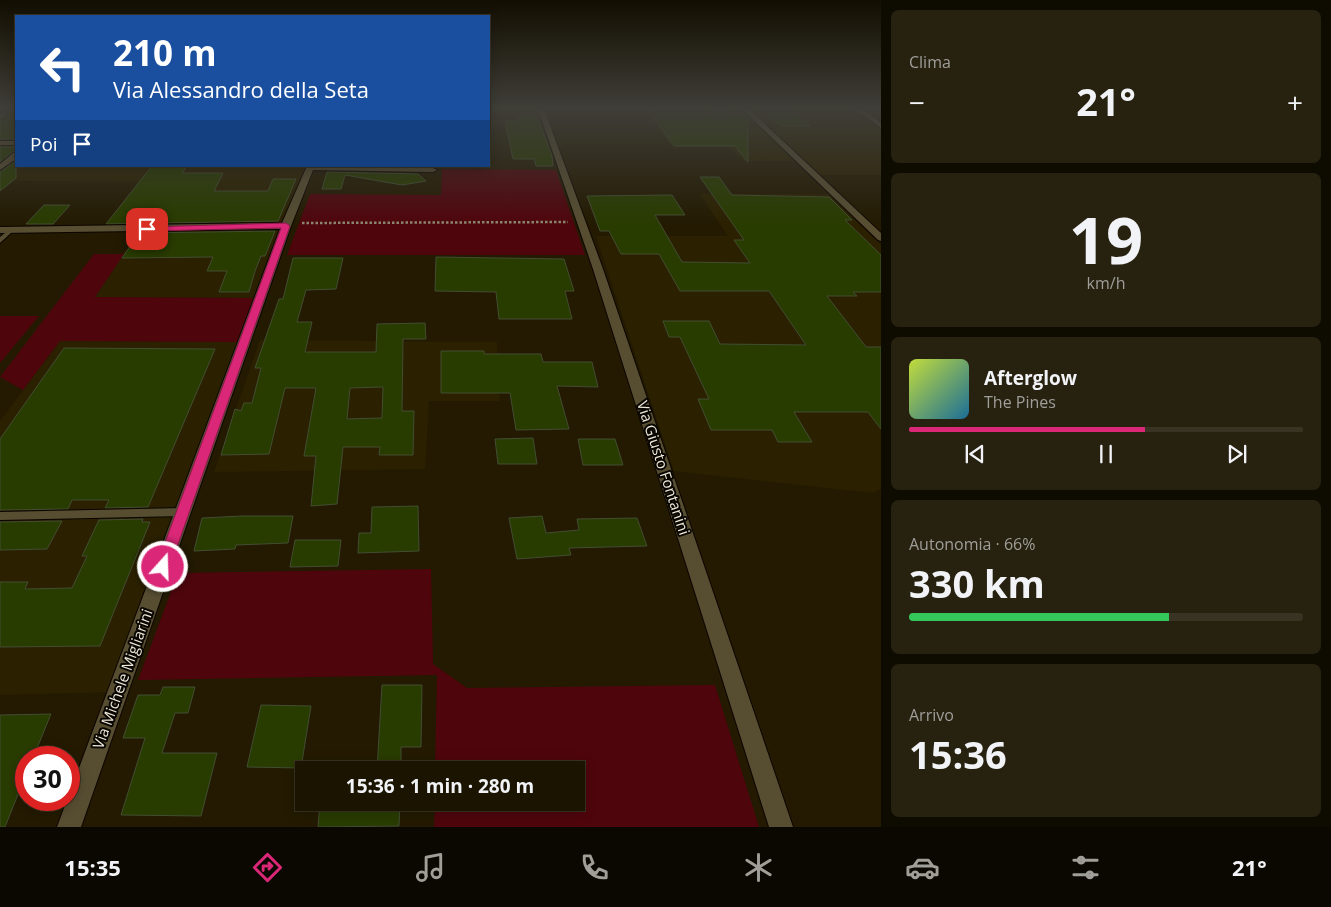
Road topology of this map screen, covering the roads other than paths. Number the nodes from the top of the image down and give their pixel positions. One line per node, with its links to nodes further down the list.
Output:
1 (555, 148): 15 (street, Via Giusto Fontanini)
2 (786, 148): 10 (street)
3 (15, 156): 5 (street)
4 (311, 167): 6 (street); 7 (street, Via Michele Migliarini)
5 (0, 168)
6 (433, 170)
7 (286, 226): 9 (street); 12 (street, Via Michele Migliarini)
8 (0, 230): 9 (street)
9 (11, 230): 11 (lane)
10 (881, 238)
11 (0, 241)
12 (183, 512): 13 (lane); 14 (street, Via Michele Migliarini)
13 (0, 516)
14 (69, 827)
15 (781, 827)

